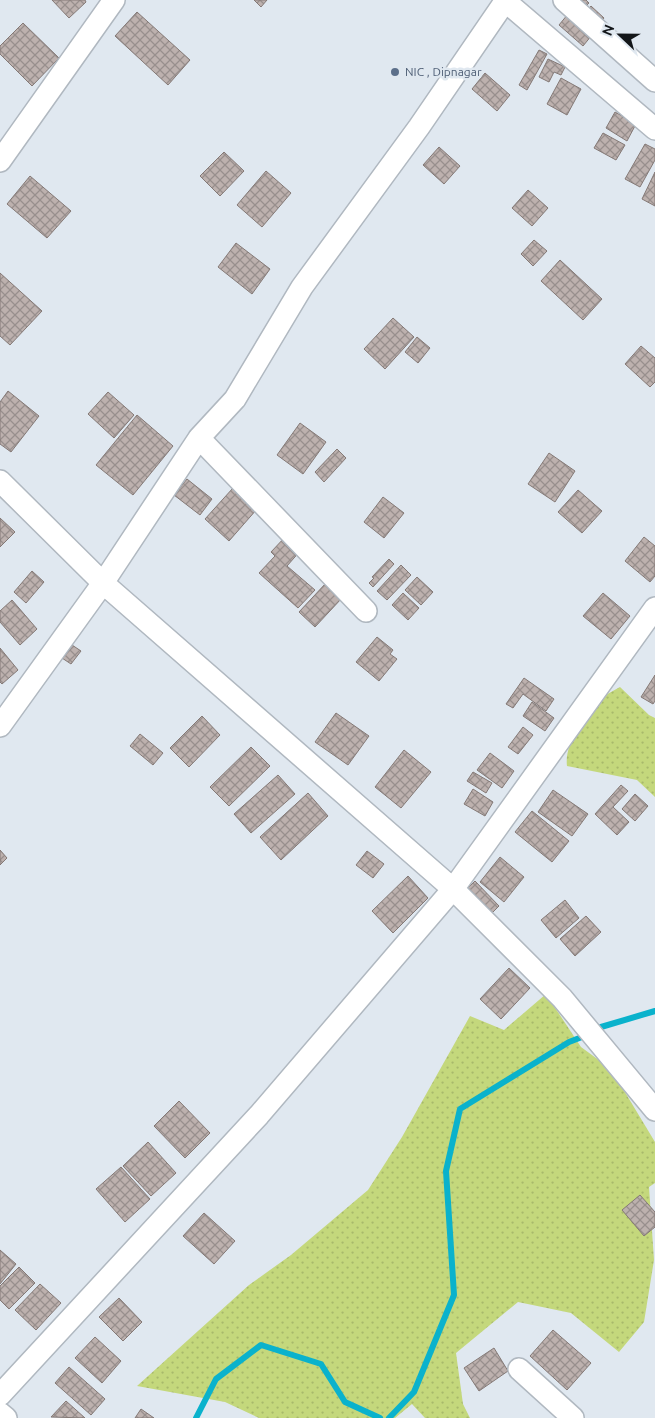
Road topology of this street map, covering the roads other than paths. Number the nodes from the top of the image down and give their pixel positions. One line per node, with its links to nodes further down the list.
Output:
1 (114, 0): 6 (street)
2 (505, 0): 5 (street); 7 (street)
3 (564, 0): 4 (street)
4 (655, 80)
5 (655, 129)
6 (0, 161)
7 (199, 438): 9 (street); 11 (street)
8 (0, 481): 9 (street)
9 (103, 583): 12 (street); 13 (street)
10 (655, 608): 13 (street)
11 (366, 611)
12 (0, 726)
13 (453, 889): 14 (street); 16 (street)
14 (655, 1110)
15 (519, 1369): 19 (street)
16 (0, 1395)
17 (0, 1413): 18 (street)
18 (6, 1418)
19 (573, 1418)

